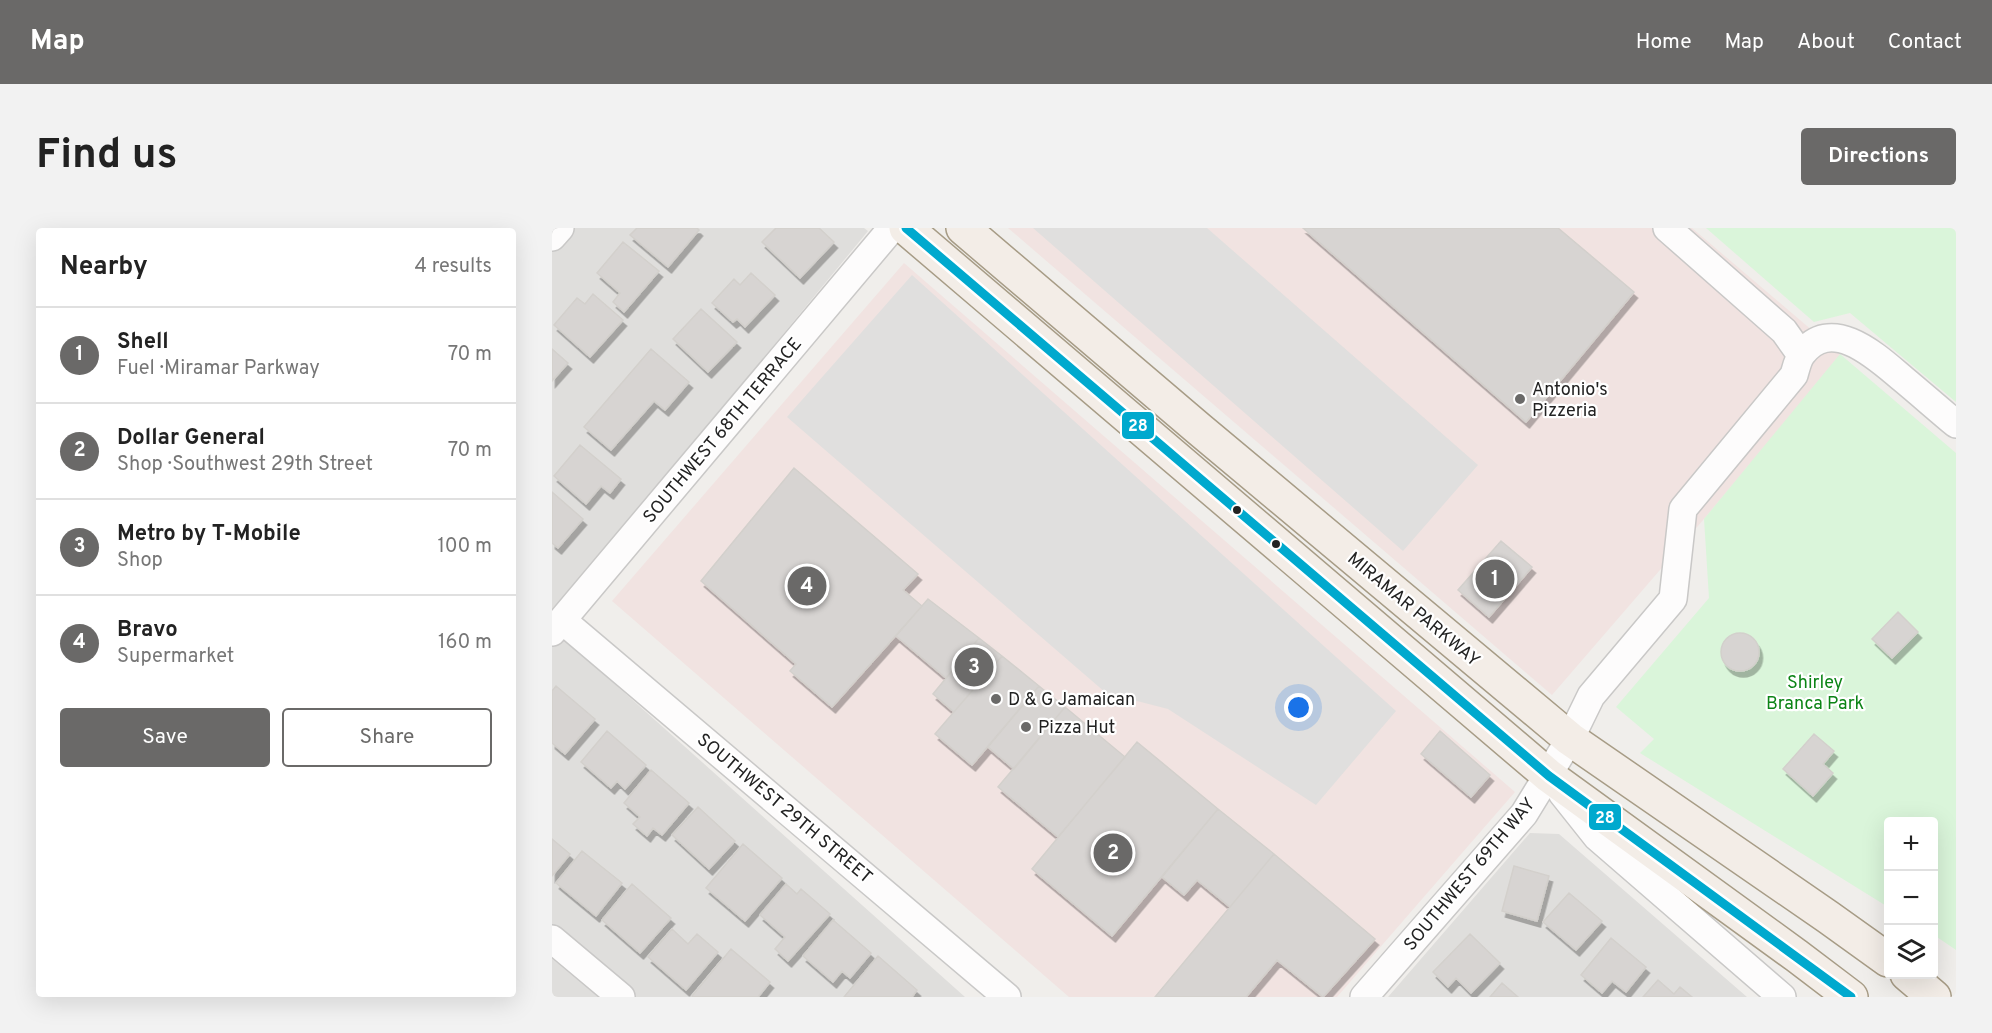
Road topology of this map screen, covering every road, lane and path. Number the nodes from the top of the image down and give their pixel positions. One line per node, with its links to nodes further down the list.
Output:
1 (560, 228): 6 (street)
2 (892, 228): 9 (street, SOUTHWEST 68TH TERRACE)
3 (906, 228): 11 (main road)
4 (963, 228): 10 (main road, MIRAMAR PARKWAY)
5 (1667, 228): 7 (street)
6 (552, 237)
7 (1801, 355): 8 (street); 10 (street, SOUTHWEST 69TH WAY)
8 (1956, 424)
9 (557, 626): 17 (street, SOUTHWEST 29TH STREET)
10 (1570, 739): 11 (street, SOUTHWEST 69TH WAY); 13 (main road, MIRAMAR PARKWAY)
11 (1549, 776): 15 (street, SOUTHWEST 69TH WAY); 18 (street); 19 (main road)
12 (552, 939): 16 (street)
13 (1884, 957)
14 (1912, 979): 20 (main road)
15 (1377, 992)
16 (621, 997)
17 (1007, 997)
18 (1782, 997)
19 (1851, 997)
20 (1934, 997)

